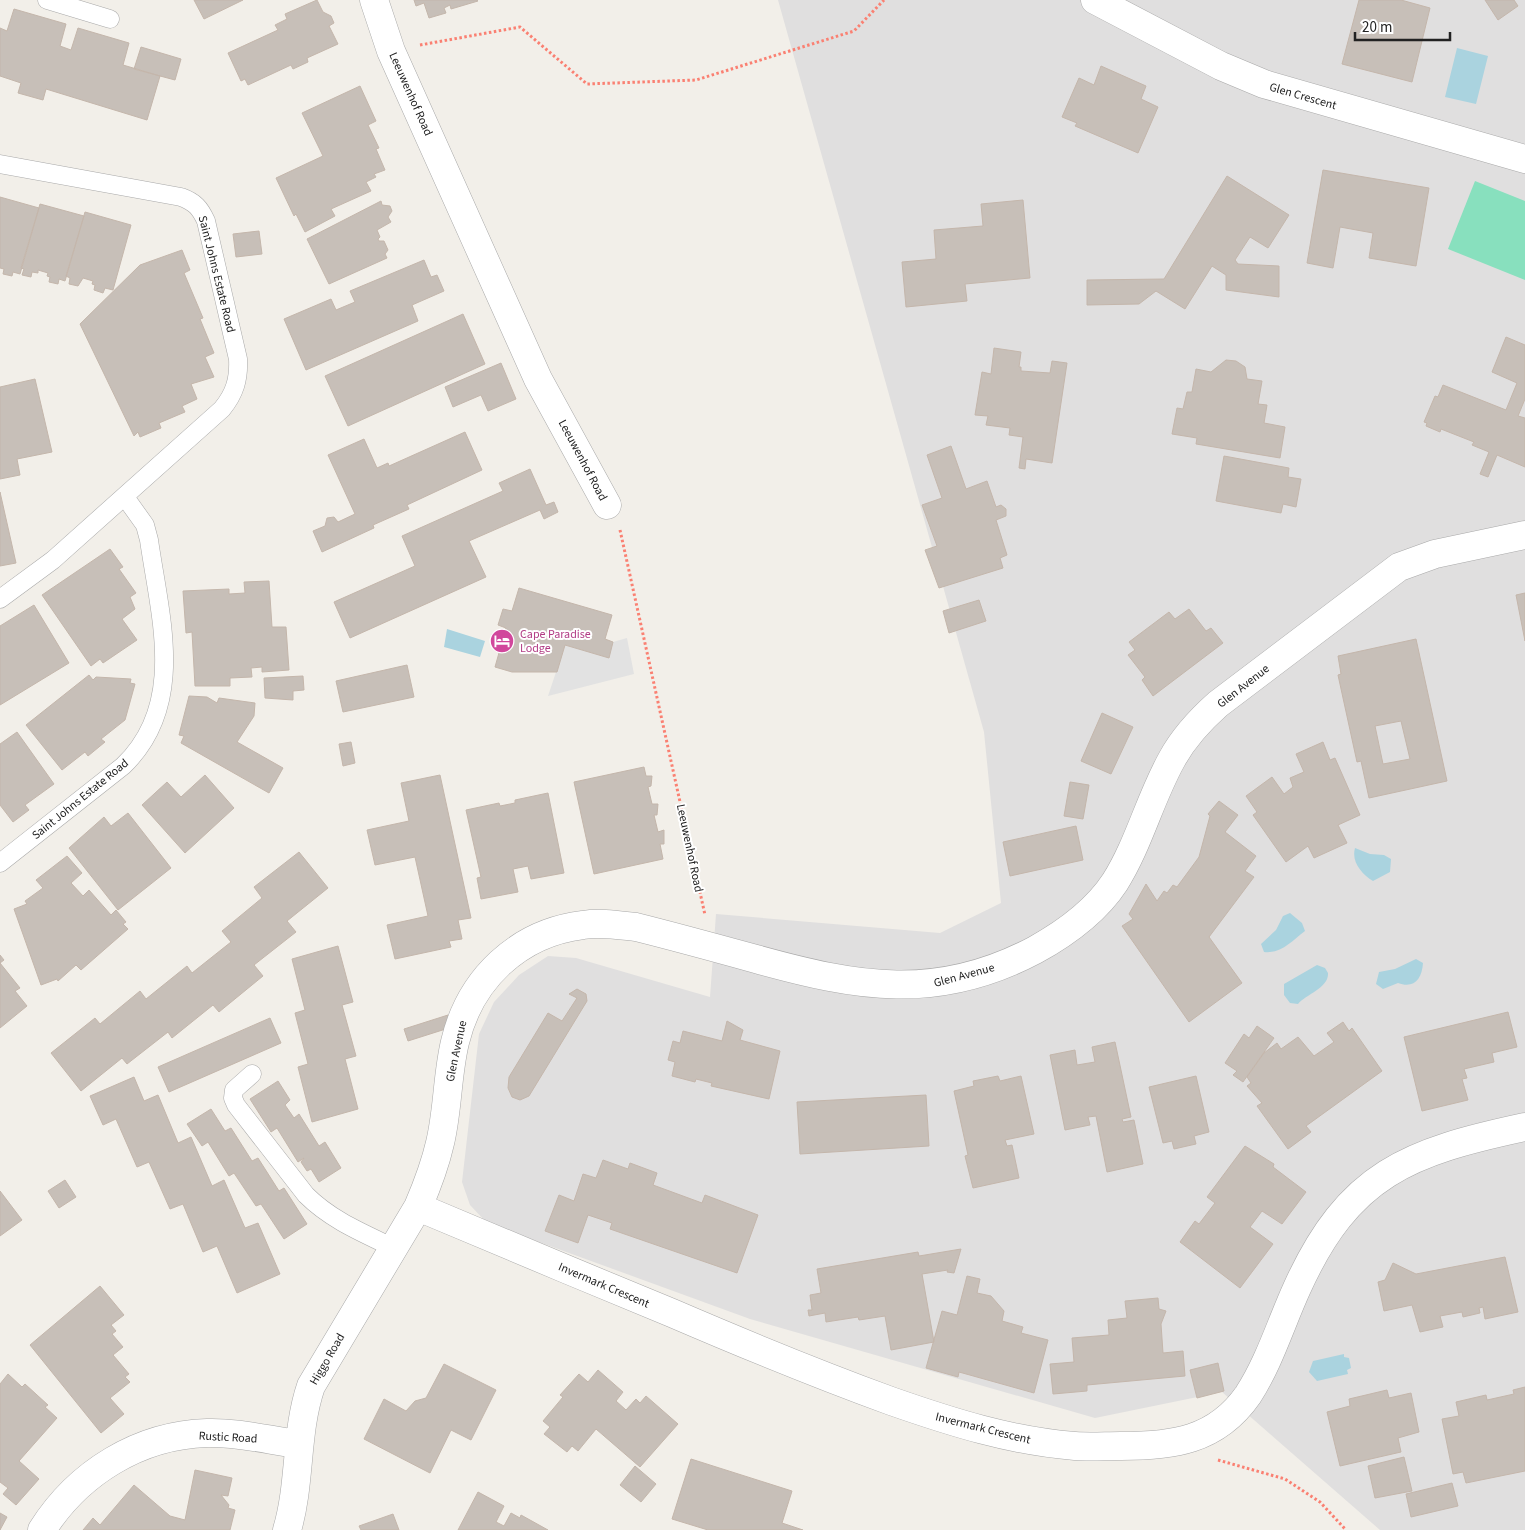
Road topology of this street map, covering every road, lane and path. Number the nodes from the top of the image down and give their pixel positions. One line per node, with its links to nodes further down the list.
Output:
1 (47, 0): 5 (lane)
2 (374, 0): 6 (street, Leeuwenhof Road)
3 (884, 0): 6 (path)
4 (1095, 0): 7 (street, Glen Crescent)
5 (110, 19)
6 (391, 51): 10 (street, Leeuwenhof Road)
7 (1525, 159)
8 (0, 164): 9 (lane, Saint Johns Estate Road)
9 (125, 497): 12 (lane, Saint Johns Estate Road); 13 (lane, Saint Johns Estate Road)
10 (607, 505): 14 (path, Leeuwenhof Road)
11 (1525, 535): 14 (street, Glen Avenue)
12 (0, 599)
13 (0, 863)
14 (712, 947): 17 (street, Glen Avenue)
15 (252, 1074): 18 (lane)
16 (1525, 1127): 19 (street, Invermark Crescent)
17 (418, 1207): 18 (street, Higgo Road); 19 (street, Invermark Crescent)
18 (394, 1248): 20 (street, Higgo Road)
19 (1192, 1439): 23 (path)
20 (298, 1444): 21 (street, Rustic Road); 22 (street, Higgo Road)
21 (42, 1530)
22 (287, 1530)
23 (1346, 1530)

